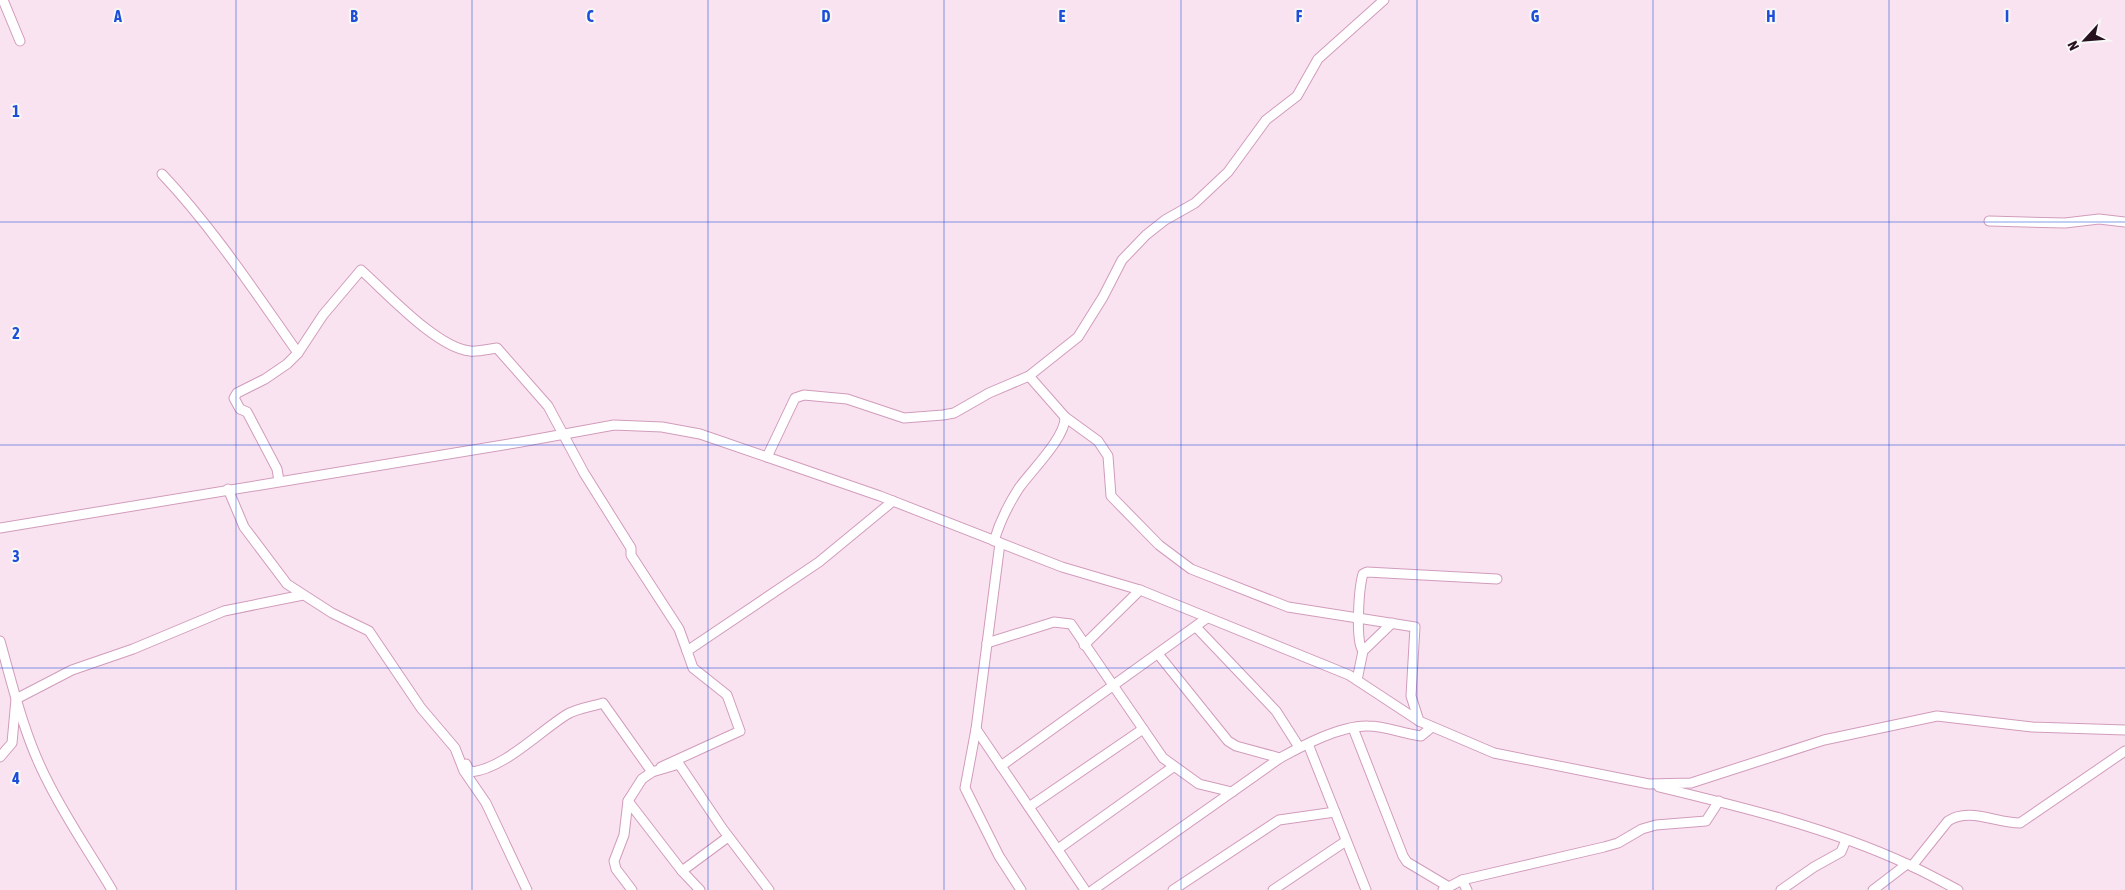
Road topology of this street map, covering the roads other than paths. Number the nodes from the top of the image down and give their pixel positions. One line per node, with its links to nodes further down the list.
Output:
1 (3, 0): 3 (street)
2 (1384, 0): 8 (street)
3 (20, 41)
4 (162, 174): 7 (street)
5 (1989, 221): 6 (street)
6 (2125, 222)
7 (298, 353): 10 (street); 12 (street)
8 (1029, 376): 9 (street); 11 (street)
9 (1065, 417): 16 (street); 20 (street)
10 (561, 434): 11 (street); 12 (street); 27 (street)
11 (767, 457): 14 (street)
12 (279, 481): 13 (street)
13 (228, 490): 15 (street); 19 (street)
14 (893, 501): 16 (street); 27 (street)
15 (0, 528)
16 (997, 542): 18 (street); 25 (street)
17 (1497, 579): 20 (street)
18 (1140, 590): 21 (street); 26 (street)
19 (303, 595): 32 (street); 40 (street)
20 (1359, 617): 22 (street); 28 (street)
21 (1207, 618): 23 (street); 30 (street)
22 (1392, 622): 28 (street); 33 (street)
23 (1196, 626): 29 (street); 39 (street)
24 (0, 641): 32 (street)
25 (987, 643): 26 (street); 36 (street)
26 (1084, 645): 31 (street)
27 (687, 651): 45 (street)
28 (1363, 652): 30 (street)
29 (1158, 654): 31 (street); 43 (street)
30 (1357, 680): 33 (street)
31 (1113, 687): 37 (street); 44 (street)
32 (16, 699): 42 (street); 62 (street)
33 (1419, 721): 34 (street)
34 (1432, 727): 35 (street); 48 (street)
35 (1353, 728): 39 (street); 61 (street)
36 (976, 729): 44 (street); 67 (street)
37 (1143, 730): 46 (street); 52 (street)
38 (2125, 730): 48 (street)
39 (1304, 746): 43 (street); 53 (street)
40 (455, 748): 47 (street); 63 (street)
41 (2125, 751): 58 (street)
42 (0, 757)
43 (1280, 758): 49 (street)
44 (1002, 766): 52 (street)
45 (661, 767): 47 (street); 54 (street)
46 (1173, 767): 49 (street); 57 (street)
47 (652, 772): 50 (street)
48 (1649, 784): 51 (street)
49 (1232, 792): 69 (street)
50 (628, 801): 59 (street); 64 (street)
51 (1719, 802): 55 (street); 60 (street)
52 (1029, 807): 57 (street)
53 (1335, 812): 56 (street); 70 (street)
54 (728, 837): 59 (street); 66 (street)
55 (1846, 840): 58 (street); 74 (street)
56 (1346, 841): 71 (street); 72 (street)
57 (1058, 849): 68 (street)
58 (1910, 865): 75 (street); 76 (street)
59 (682, 870): 65 (street)
60 (1462, 880): 61 (street); 73 (street)
61 (1446, 888)
62 (112, 890)
63 (527, 890)
64 (632, 890)
65 (700, 890)
66 (769, 890)
67 (1021, 890)
68 (1085, 890)
69 (1093, 890)
70 (1173, 890)
71 (1273, 890)
72 (1366, 890)
73 (1467, 890)
74 (1781, 890)
75 (1873, 890)
76 (1958, 890)

